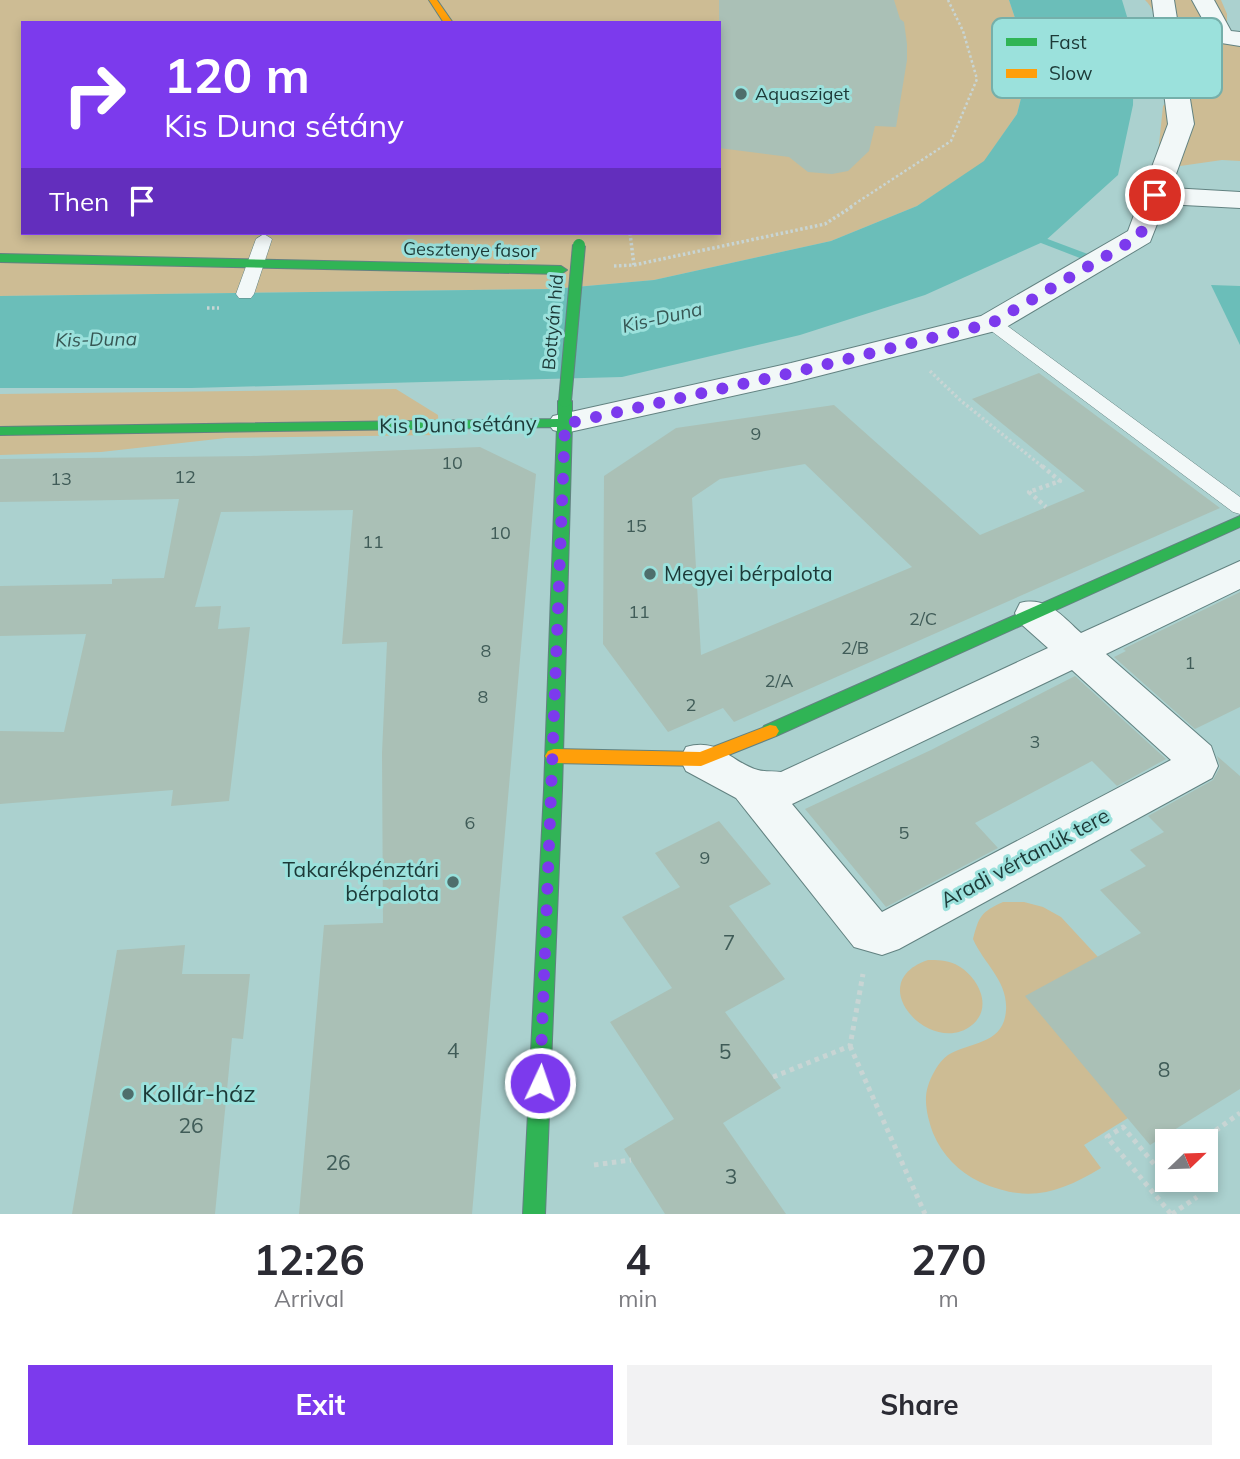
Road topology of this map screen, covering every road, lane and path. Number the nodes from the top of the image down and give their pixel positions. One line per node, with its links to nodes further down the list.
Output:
1 (433, 0): 7 (street)
2 (948, 0): 18 (path)
3 (1163, 0): 5 (street, Kis Duna sétány)
4 (1213, 1): 6 (street)
5 (1166, 18)
6 (1218, 18)
7 (448, 21)
8 (1222, 33): 9 (street)
9 (1240, 39)
10 (1177, 98): 11 (street, Kis Duna sétány)
11 (1155, 195): 12 (street); 22 (street, Kis Duna sétány)
12 (1240, 200)
13 (630, 235): 18 (path)
14 (264, 239): 17 (lane)
15 (579, 239): 24 (street, Bottyán híd, bridge)
16 (0, 258): 17 (street, Gesztenye fasor)
17 (255, 265): 20 (street, Gesztenye fasor); 21 (lane)
18 (634, 265): 19 (path)
19 (612, 267)
20 (561, 270)
21 (245, 294)
22 (992, 323): 23 (street, Kis Duna sétány); 26 (lane)
23 (903, 345): 24 (street, Kis Duna sétány); 27 (path)
24 (565, 412): 25 (street, Kis Duna sétány); 32 (street, Bottyán híd)
25 (0, 431)
26 (1240, 507)
27 (1046, 508)
28 (1240, 521): 30 (street)
29 (1240, 574): 31 (street)
30 (1034, 613): 31 (street); 33 (street)
31 (1077, 652): 34 (street); 35 (street, Aradi vértanúk tere)
32 (554, 756): 33 (street); 44 (street, Bottyán híd)
33 (701, 759): 34 (street)
34 (751, 786): 35 (street)
35 (871, 933): 36 (path)
36 (849, 1046): 37 (path); 45 (path)
37 (773, 1077)
38 (1240, 1113): 39 (path)
39 (1218, 1129)
40 (631, 1160): 41 (path)
41 (594, 1165)
42 (1155, 1165): 46 (path)
43 (1197, 1197): 46 (path)
44 (534, 1214)
45 (925, 1214)
46 (1172, 1214)

